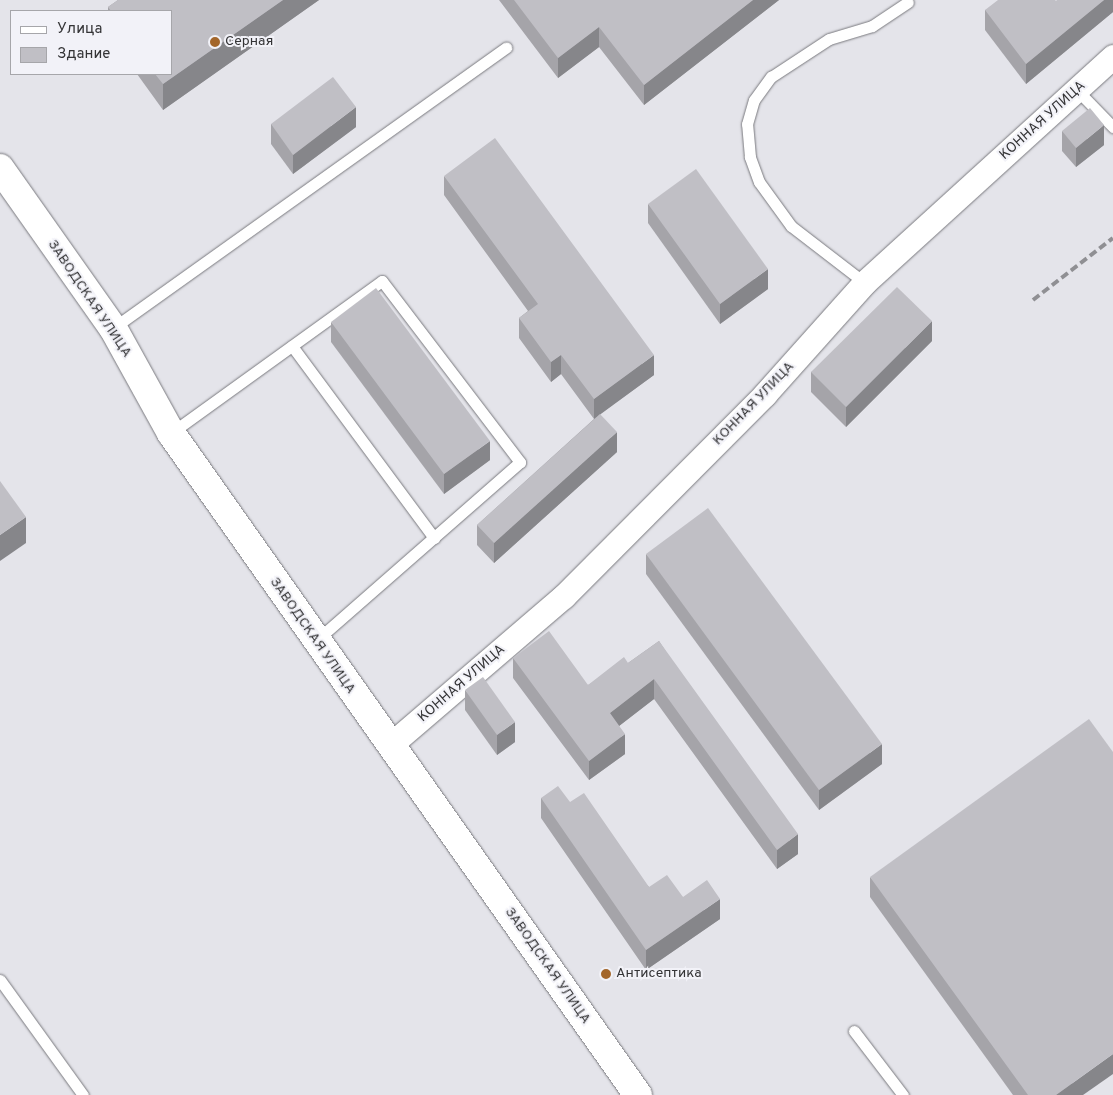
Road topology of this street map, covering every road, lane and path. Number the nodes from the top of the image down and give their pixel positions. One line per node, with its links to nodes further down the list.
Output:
1 (908, 2): 7 (lane)
2 (506, 48): 8 (lane)
3 (1113, 57): 4 (street, КОННАЯ УЛИЦА)
4 (1076, 90): 5 (lane); 7 (street, КОННАЯ УЛИЦА)
5 (1113, 127)
6 (0, 168): 8 (street, ЗАВОДСКАЯ УЛИЦА)
7 (865, 282): 13 (street, КОННАЯ УЛИЦА)
8 (113, 328): 10 (street, ЗАВОДСКАЯ УЛИЦА)
9 (292, 346): 10 (lane); 11 (lane); 11 (lane)
10 (171, 433): 12 (street, ЗАВОДСКАЯ УЛИЦА)
11 (434, 538): 12 (lane)
12 (316, 641): 13 (street, ЗАВОДСКАЯ УЛИЦА)
13 (390, 746): 17 (street, ЗАВОДСКАЯ УЛИЦА)
14 (0, 980): 16 (lane)
15 (854, 1031): 18 (lane)
16 (82, 1095)
17 (638, 1095)
18 (903, 1095)

